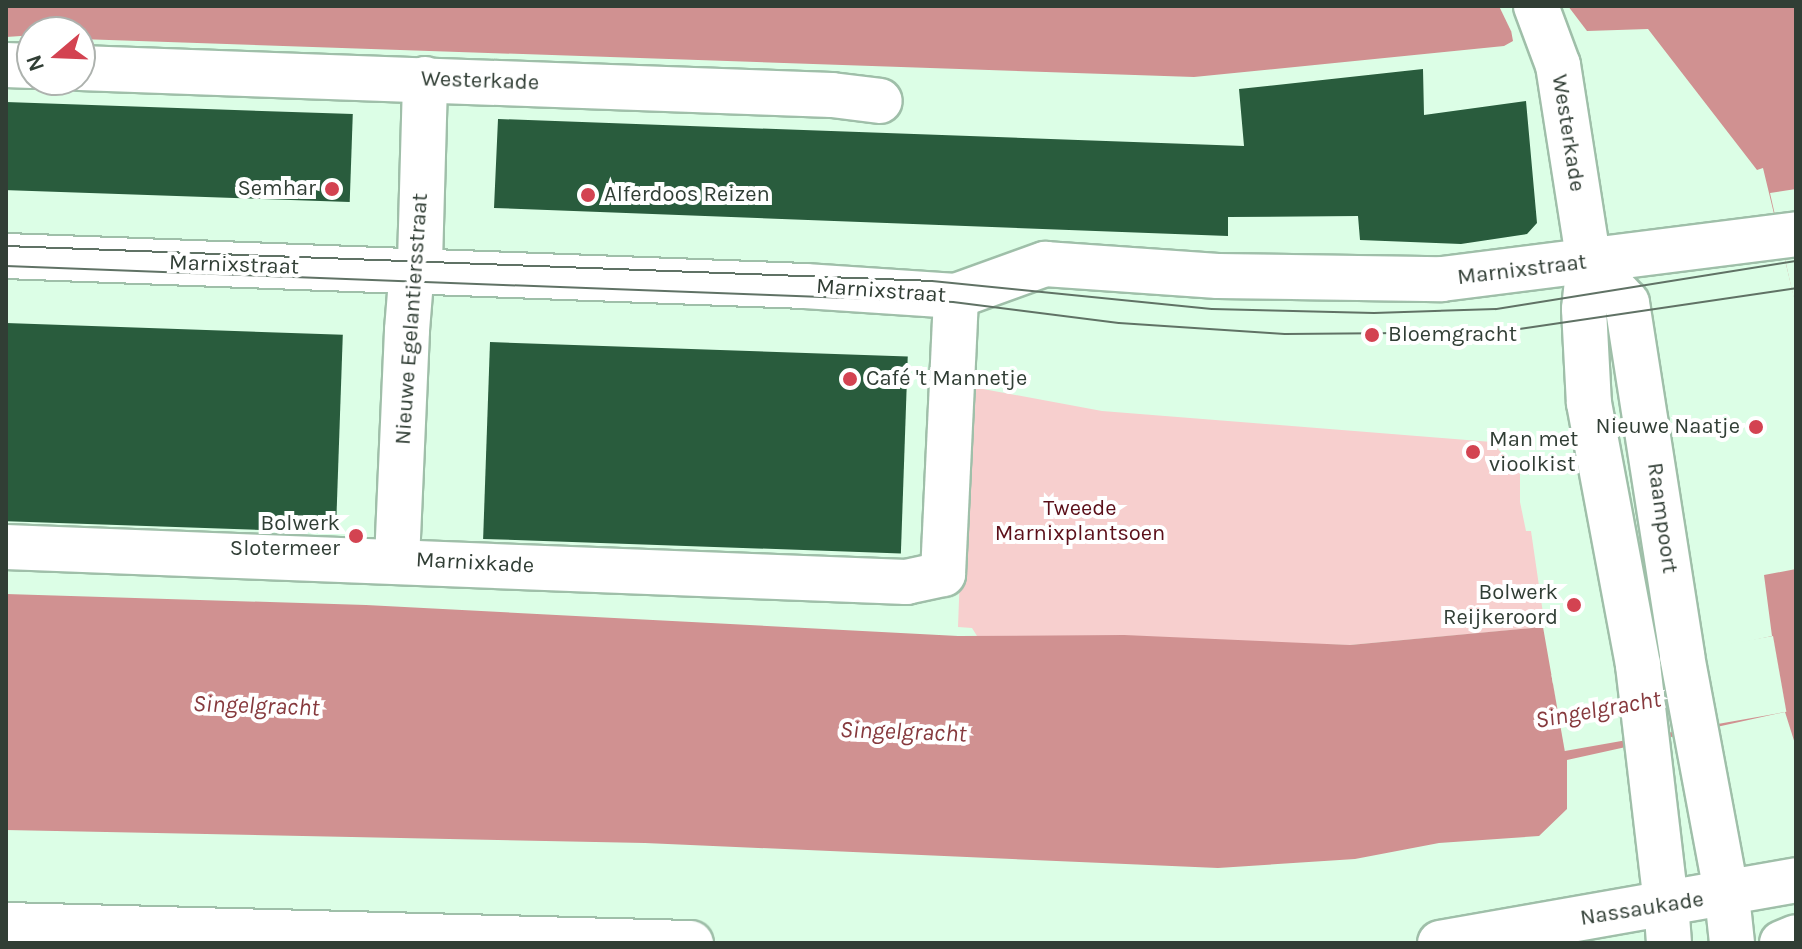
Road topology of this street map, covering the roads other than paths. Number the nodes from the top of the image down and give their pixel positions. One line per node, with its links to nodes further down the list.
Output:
1 (1538, 11): 7 (street, Westerkade)
2 (96, 69): 3 (street, Westerkade)
3 (425, 79): 4 (street, Westerkade); 8 (street, Nieuwe Egelantiersstraat)
4 (880, 101)
5 (1788, 234): 7 (street, Marnixstraat)
6 (6, 256): 8 (street, Marnixstraat)
7 (1589, 263): 9 (street, Marnixstraat); 13 (street, Raampoort); 14 (street, Westerkade)
8 (415, 271): 9 (street, Marnixstraat); 11 (street, Nieuwe Egelantiersstraat)
9 (956, 296): 11 (street, Marnixkade)
10 (6, 547): 11 (street, Marnixkade)
11 (397, 560)
12 (1796, 880): 13 (street, Nassaukade)
13 (1727, 896): 14 (street, Nassaukade); 20 (street, Raampoort)
14 (1668, 923): 19 (street, Nassaukade)
15 (6, 925): 17 (street)
16 (1796, 937): 21 (street)
17 (396, 940): 18 (street)
18 (691, 943)
19 (1440, 943)
20 (1732, 943)
21 (1782, 943)

